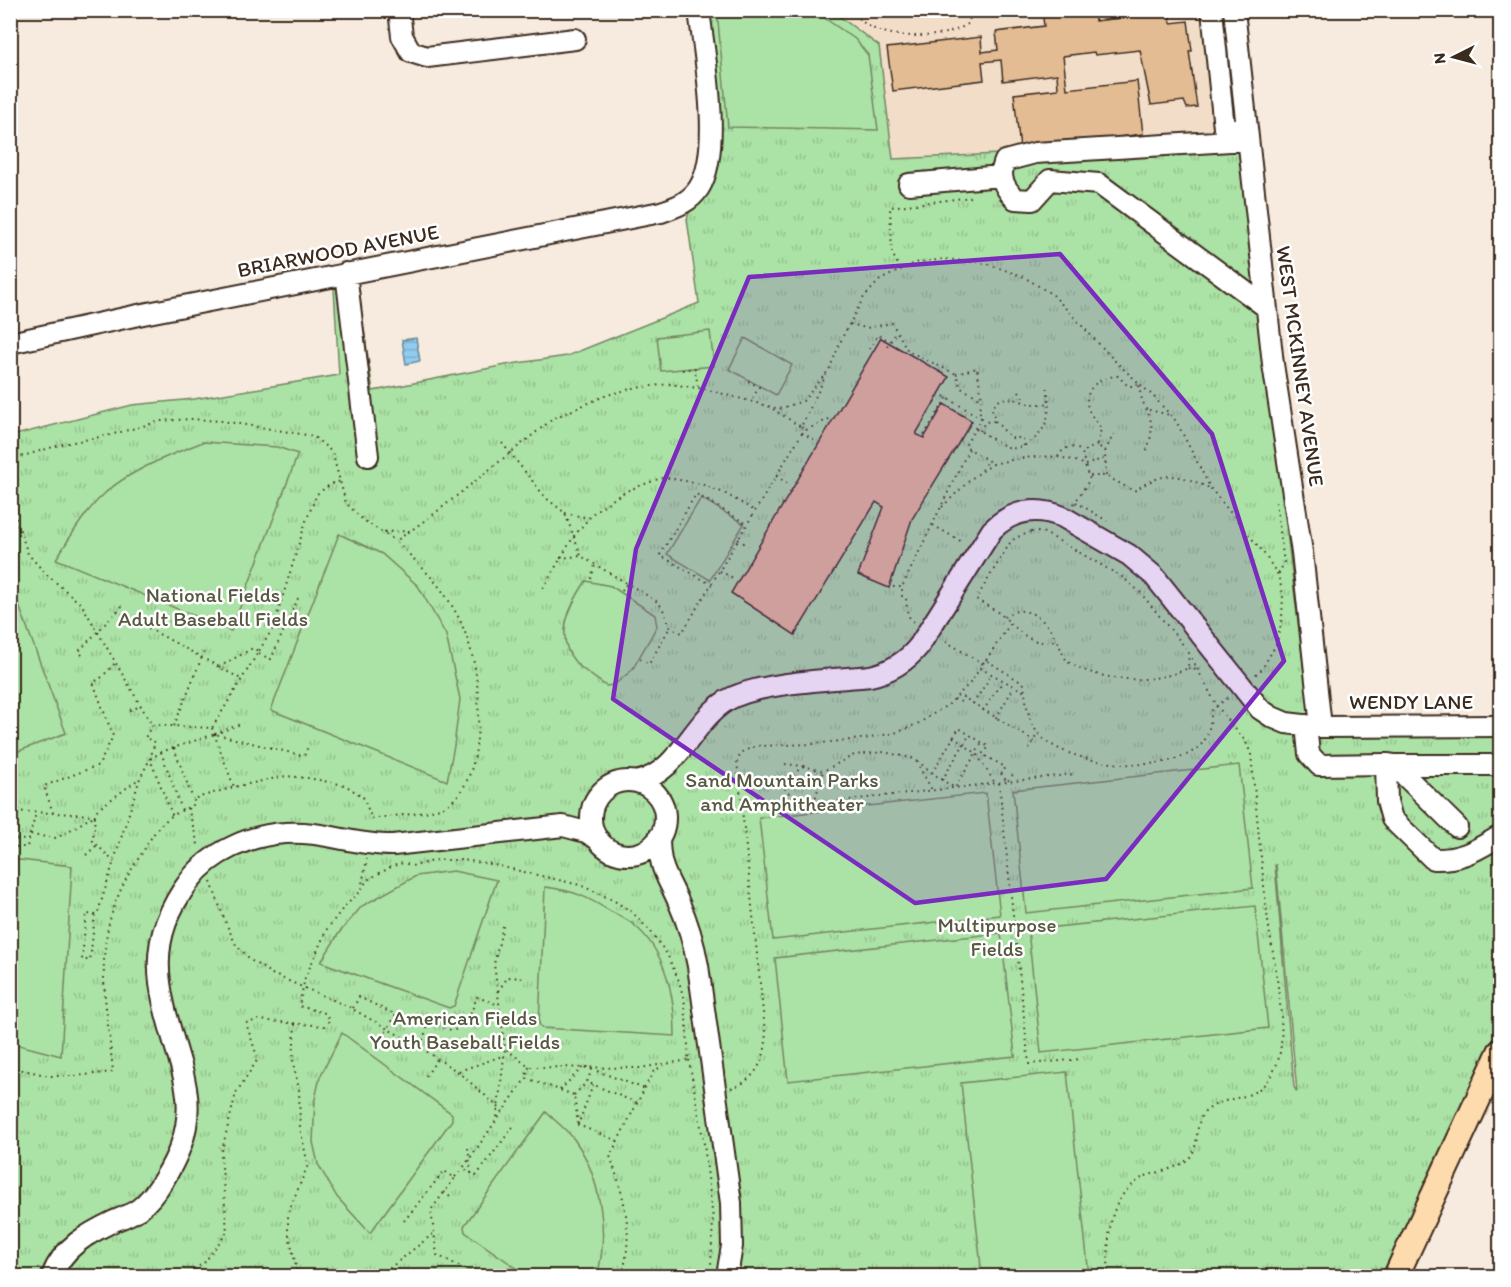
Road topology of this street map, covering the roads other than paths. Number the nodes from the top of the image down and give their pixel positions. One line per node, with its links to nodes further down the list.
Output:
1 (399, 10): 5 (street)
2 (699, 10): 9 (street, BRIARWOOD AVENUE)
3 (1212, 10): 6 (street)
4 (1234, 10): 6 (street, WEST MCKINNEY AVENUE)
5 (575, 39)
6 (1246, 135): 7 (street); 10 (street, WEST MCKINNEY AVENUE)
7 (1001, 176): 8 (street); 10 (street)
8 (909, 184)
9 (346, 273): 11 (street, BRIARWOOD AVENUE); 12 (street)
10 (1266, 307): 13 (street, WEST MCKINNEY AVENUE)
11 (10, 343)
12 (368, 456)
13 (1314, 726): 14 (street, WENDY LANE); 15 (street, WEST MCKINNEY AVENUE); 17 (street, WENDY LANE)
14 (1500, 726)
15 (1390, 764): 16 (street, WEST MCKINNEY AVENUE); 22 (street); 23 (street)
16 (1500, 765)
17 (668, 766): 18 (street); 19 (street)
18 (636, 782): 19 (street); 20 (street)
19 (661, 802): 24 (street)
20 (594, 805): 21 (street); 25 (street)
21 (563, 826): 25 (street); 30 (street)
22 (1457, 827)
23 (1500, 836)
24 (659, 837): 26 (street); 27 (street)
25 (599, 840): 26 (street)
26 (634, 855): 27 (street)
27 (664, 874): 29 (street)
28 (1498, 1061): 31 (main road)
29 (719, 1274)
30 (52, 1276)
31 (1396, 1276)

